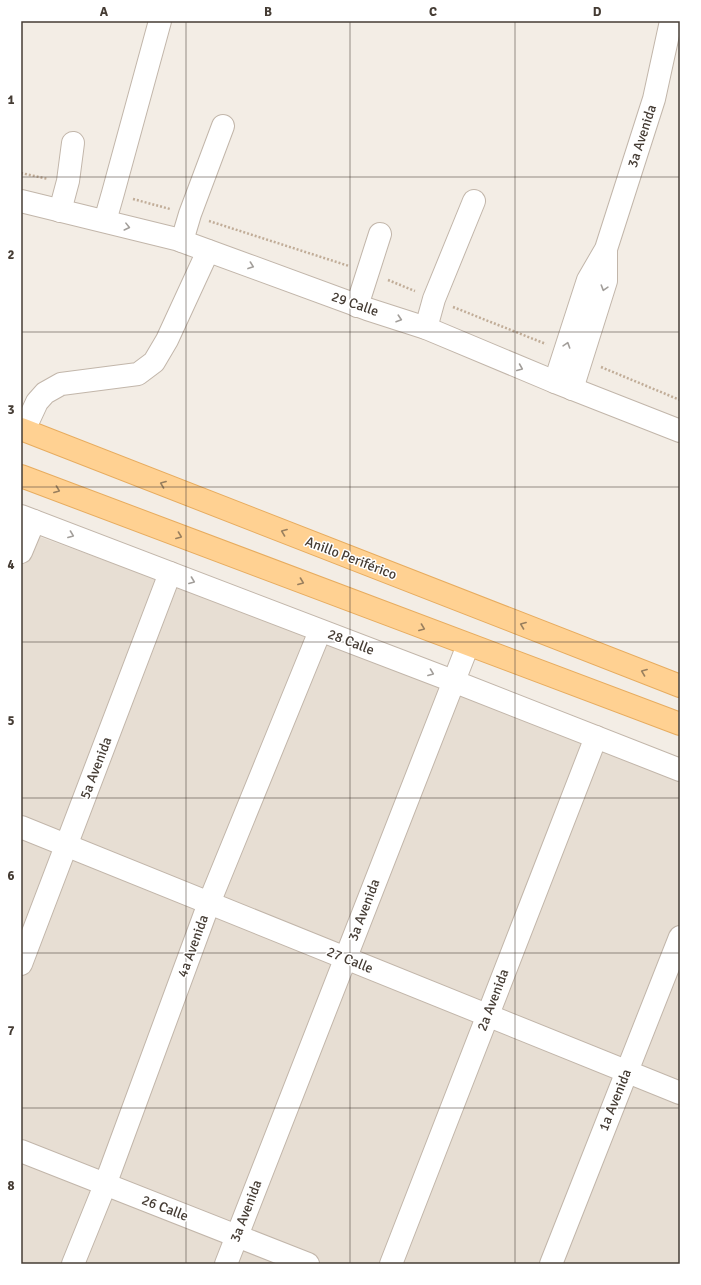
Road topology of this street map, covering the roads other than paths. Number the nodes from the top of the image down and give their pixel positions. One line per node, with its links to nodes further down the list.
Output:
1 (160, 21): 8 (street)
2 (671, 21): 14 (street, 3a Avenida)
3 (224, 126): 10 (street)
4 (73, 143): 7 (street)
5 (474, 200): 13 (street)
6 (21, 201): 7 (street, 29 Calle)
7 (60, 210): 8 (street, 29 Calle)
8 (105, 221): 10 (street, 29 Calle, one-way to 10)
9 (380, 234): 12 (street)
10 (182, 241): 11 (street, 29 Calle)
11 (208, 251): 12 (street, 29 Calle, one-way to 12); 15 (street)
12 (357, 306): 13 (street, 29 Calle, one-way to 13)
13 (426, 328): 14 (street, 29 Calle, one-way to 14)
14 (563, 385): 16 (street, 29 Calle)
15 (22, 429): 24 (main road, Anillo Periférico, one-way to 15)
16 (680, 431)
17 (21, 476): 22 (main road, one-way to 22)
18 (27, 519): 19 (street); 20 (street, 28 Calle, one-way to 20)
19 (21, 552)
20 (170, 573): 21 (street, 28 Calle, one-way to 21); 29 (street, 5a Avenida)
21 (320, 630): 23 (street, 28 Calle, one-way to 23); 30 (street, 4a Avenida)
22 (468, 645): 23 (street, 3a Avenida); 25 (main road)
23 (453, 681): 26 (street, 28 Calle); 32 (street, 3a Avenida)
24 (680, 686)
25 (680, 724)
26 (596, 737): 27 (street, 28 Calle); 34 (street, 2a Avenida)
27 (680, 770)
28 (21, 827): 29 (street, 27 Calle)
29 (67, 845): 30 (street, 27 Calle); 33 (street, 5a Avenida)
30 (209, 903): 32 (street, 27 Calle); 38 (street, 4a Avenida)
31 (680, 937): 35 (street, 1a Avenida)
32 (345, 958): 34 (street, 27 Calle); 39 (street, 3a Avenida)
33 (21, 964)
34 (487, 1016): 35 (street, 27 Calle); 43 (street, 2a Avenida)
35 (626, 1072): 36 (street, 27 Calle); 44 (street, 1a Avenida)
36 (680, 1093)
37 (21, 1152): 38 (street, 26 Calle)
38 (105, 1185): 39 (street, 26 Calle); 40 (street, 4a Avenida)
39 (237, 1236): 41 (street, 3a Avenida); 42 (street, 26 Calle)
40 (73, 1264)
41 (226, 1264)
42 (308, 1264)
43 (391, 1264)
44 (551, 1264)

